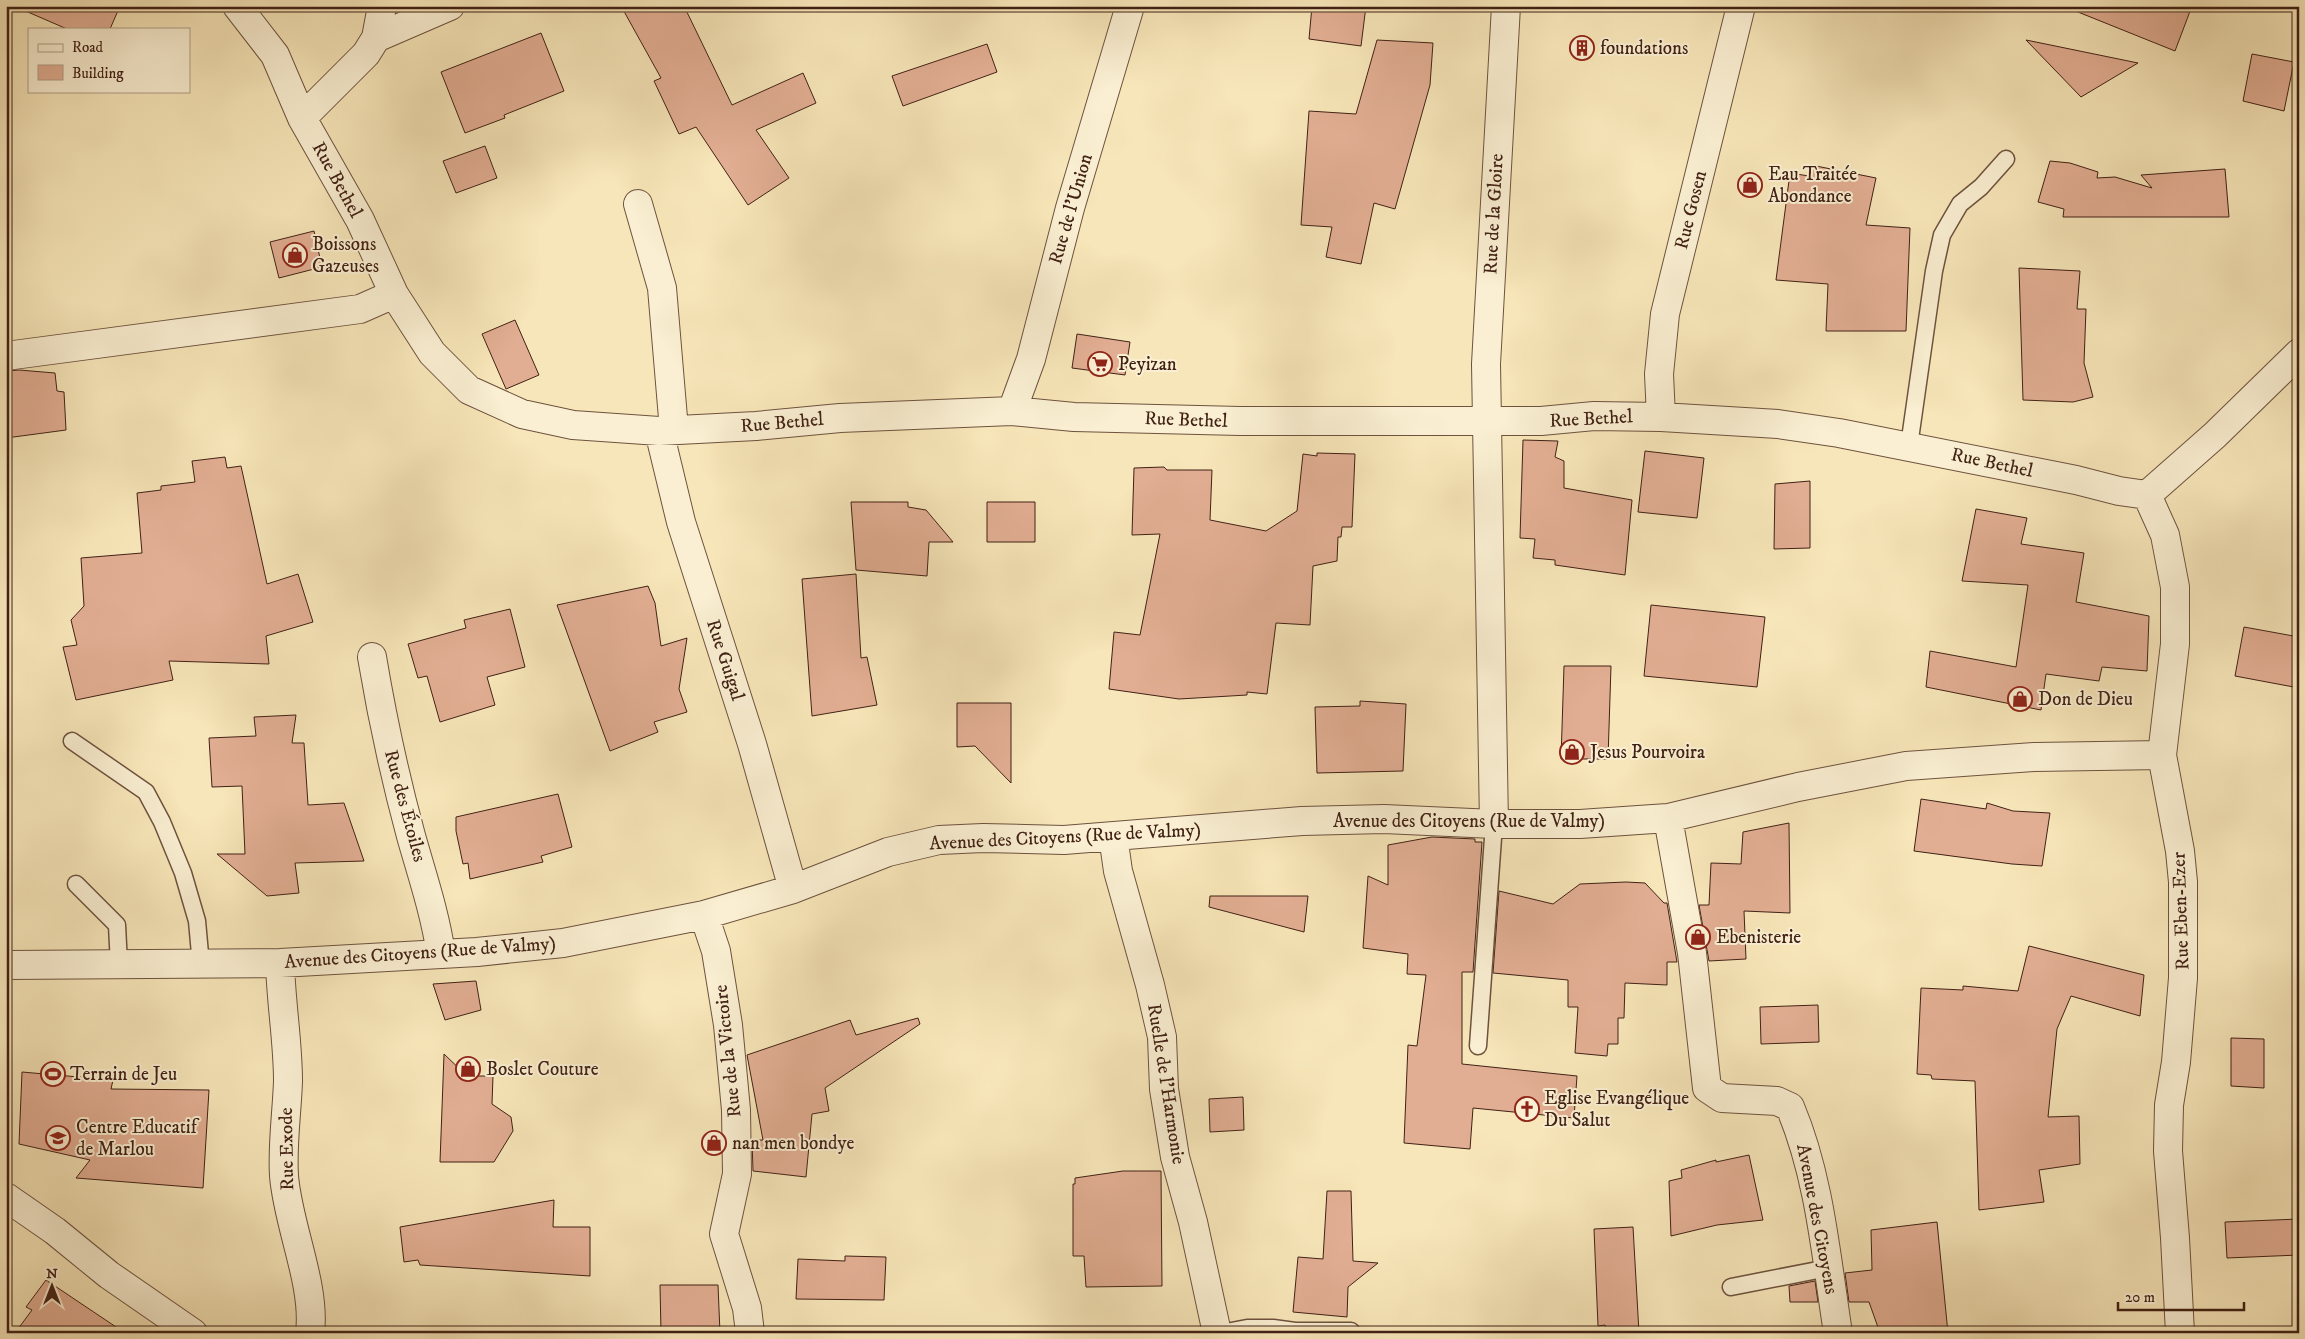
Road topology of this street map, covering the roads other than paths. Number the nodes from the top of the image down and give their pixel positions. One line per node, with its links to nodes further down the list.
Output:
1 (237, 6): 8 (street, Rue Bethel)
2 (382, 6): 7 (street)
3 (450, 6): 7 (street)
4 (1130, 6): 14 (street, Rue de l'Union)
5 (1506, 6): 16 (street, Rue de la Gloire)
6 (1741, 6): 15 (street, Rue Gosen)
7 (376, 38): 8 (street)
8 (302, 118): 11 (street, Rue Bethel)
9 (2006, 159): 18 (lane)
10 (638, 204): 17 (street, Rue Guigal)
11 (394, 294): 13 (street); 17 (street, Rue Bethel)
12 (2299, 353): 19 (street)
13 (6, 356)
14 (1012, 411): 16 (street, Rue Bethel); 17 (street, Rue Bethel)
15 (1662, 416): 16 (street, Rue Bethel); 18 (street, Rue Bethel)
16 (1488, 421): 24 (street, Rue de la Gloire)
17 (667, 430): 27 (street, Rue Guigal)
18 (1909, 446): 19 (street, Rue Bethel)
19 (2147, 495): 22 (street, Rue Eben-Ezer)
20 (372, 658): 29 (street, Rue des Étoiles)
21 (72, 740): 33 (lane)
22 (2162, 755): 23 (street, Avenue des Citoyens (Rue de Valmy)); 45 (street, Rue Eben-Ezer)
23 (1668, 818): 24 (street, Avenue des Citoyens (Rue de Valmy)); 36 (street, Avenue des Citoyens)
24 (1494, 824): 25 (street, Avenue des Citoyens (Rue de Valmy)); 34 (lane)
25 (1113, 836): 27 (street, Avenue des Citoyens (Rue de Valmy)); 42 (street, Ruelle de l'Harmonie)
26 (76, 884): 32 (lane)
27 (793, 889): 28 (street, Avenue des Citoyens (Rue de Valmy))
28 (704, 915): 29 (street, Avenue des Citoyens (Rue de Valmy)); 41 (street, Rue de la Victoire)
29 (441, 954): 30 (street, Avenue des Citoyens (Rue de Valmy))
30 (280, 963): 33 (street, Avenue des Citoyens (Rue de Valmy)); 40 (street, Rue Exode)
31 (6, 965): 32 (street, Avenue des Citoyens (Rue de Valmy))
32 (119, 965): 33 (street, Avenue des Citoyens (Rue de Valmy))
33 (200, 965)
34 (1478, 1046)
35 (6, 1197): 39 (street)
36 (1828, 1268): 37 (lane); 44 (street, Avenue des Citoyens)
37 (1731, 1287)
38 (1351, 1331): 43 (lane)
39 (193, 1333)
40 (310, 1333)
41 (750, 1333)
42 (1217, 1333)
43 (1221, 1333)
44 (1838, 1333)
45 (2180, 1333)

